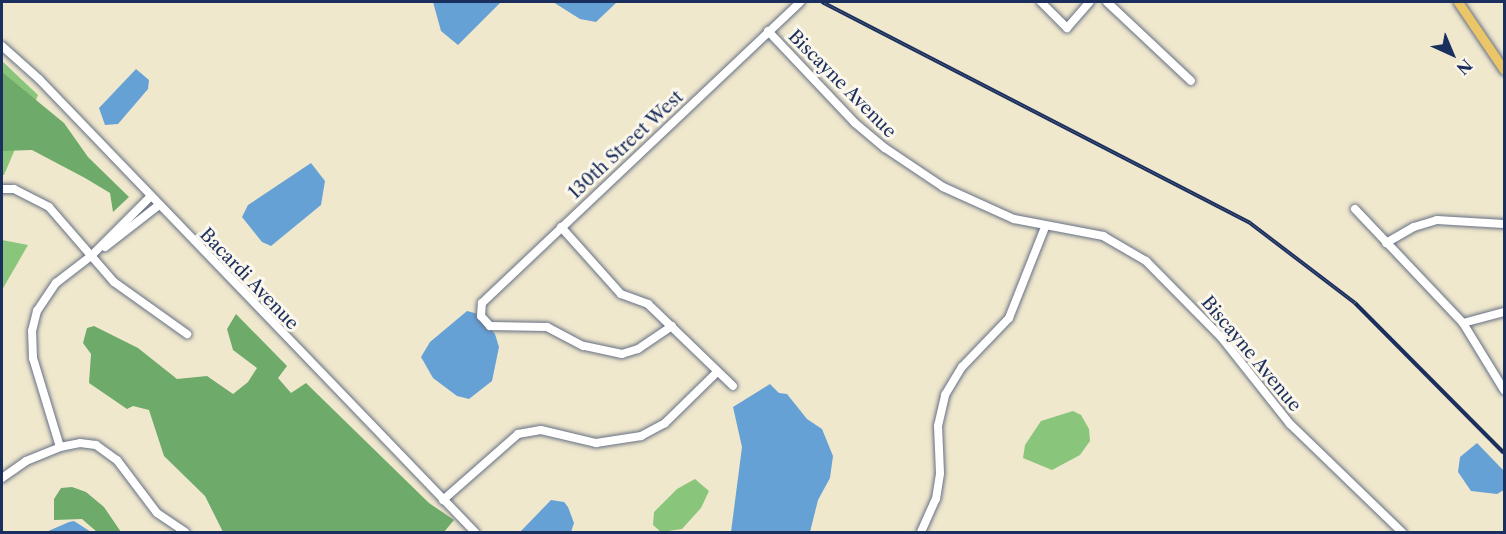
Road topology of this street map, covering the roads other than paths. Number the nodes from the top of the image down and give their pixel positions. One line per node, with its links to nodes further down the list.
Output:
1 (800, 2): 6 (street, 130th Street West)
2 (1041, 2): 3 (street)
3 (1090, 2)
4 (1107, 2): 9 (street)
5 (1458, 2): 8 (main road)
6 (768, 31): 15 (street, 130th Street West); 16 (street, Biscayne Avenue)
7 (2, 46): 11 (street, Bacardi Avenue)
8 (1504, 70)
9 (1191, 81)
10 (2, 189): 18 (street)
11 (151, 196): 12 (street, Bacardi Avenue); 18 (street)
12 (159, 205): 18 (street); 28 (street, Bacardi Avenue)
13 (1355, 208): 17 (street)
14 (1504, 224): 17 (street)
15 (561, 227): 21 (street); 21 (street, 130th Street West)
16 (1045, 227): 31 (street); 32 (street, Biscayne Avenue)
17 (1386, 243): 20 (street)
18 (91, 256): 22 (street); 26 (street)
19 (1504, 312): 20 (street)
20 (1463, 323): 25 (street)
21 (672, 326): 23 (street)
22 (187, 334)
23 (717, 372): 24 (street); 28 (street)
24 (733, 386)
25 (1504, 390)
26 (60, 447): 27 (street); 29 (street)
27 (2, 478)
28 (442, 500): 30 (street, Bacardi Avenue)
29 (185, 532)
30 (475, 532)
31 (921, 532)
32 (1401, 532)

